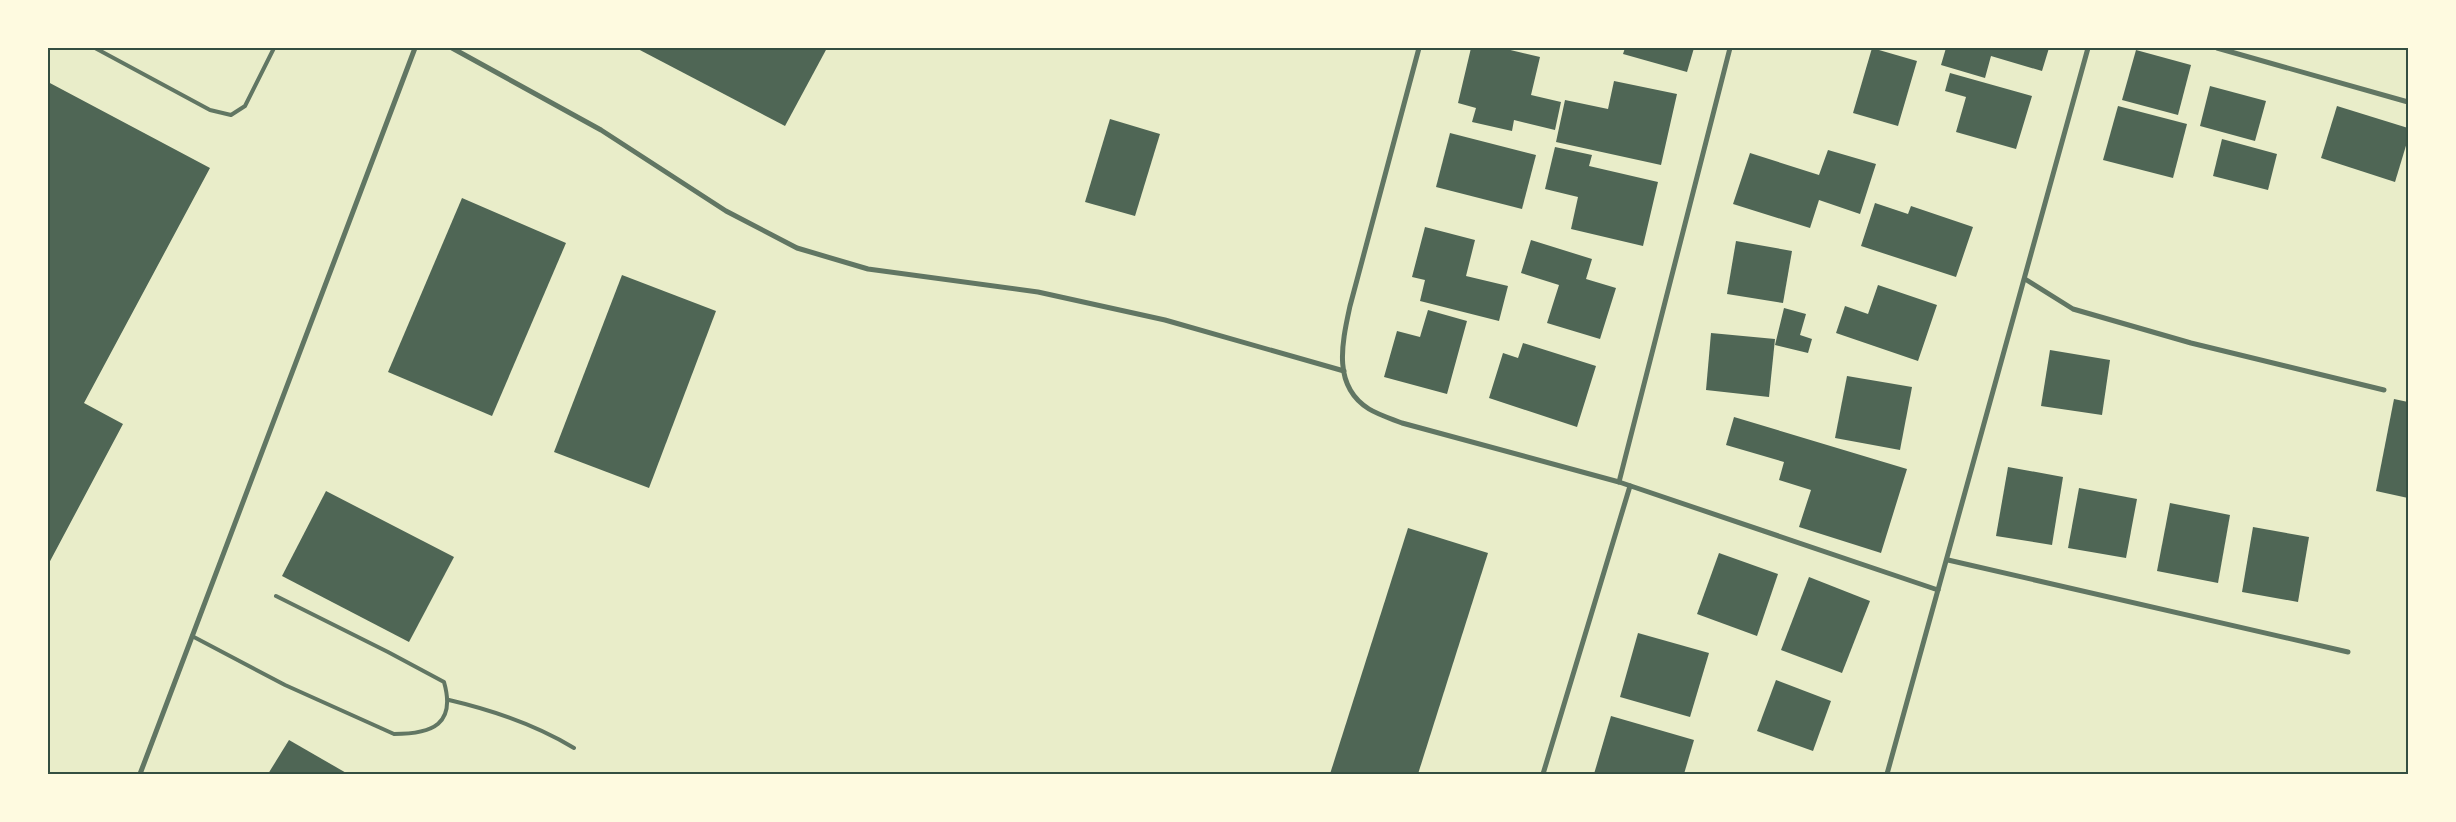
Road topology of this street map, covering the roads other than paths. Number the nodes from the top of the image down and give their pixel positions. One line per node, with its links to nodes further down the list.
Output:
1 (95, 48): 2 (lane)
2 (274, 48)
3 (415, 48): 18 (street)
4 (452, 48): 11 (street)
5 (1419, 48): 11 (street)
6 (1730, 48): 13 (street)
7 (2088, 48): 10 (street)
8 (2217, 48): 9 (street)
9 (2408, 102)
10 (2025, 279): 12 (street); 15 (street)
11 (1344, 371): 13 (street)
12 (2384, 390)
13 (1619, 482): 14 (street)
14 (1630, 486): 16 (street); 23 (street)
15 (1948, 560): 16 (street); 19 (street)
16 (1938, 590): 24 (street)
17 (276, 596): 20 (lane)
18 (192, 636): 20 (lane); 22 (street)
19 (2348, 652)
20 (449, 700): 21 (lane)
21 (574, 748)
22 (140, 774)
23 (1543, 774)
24 (1887, 774)

